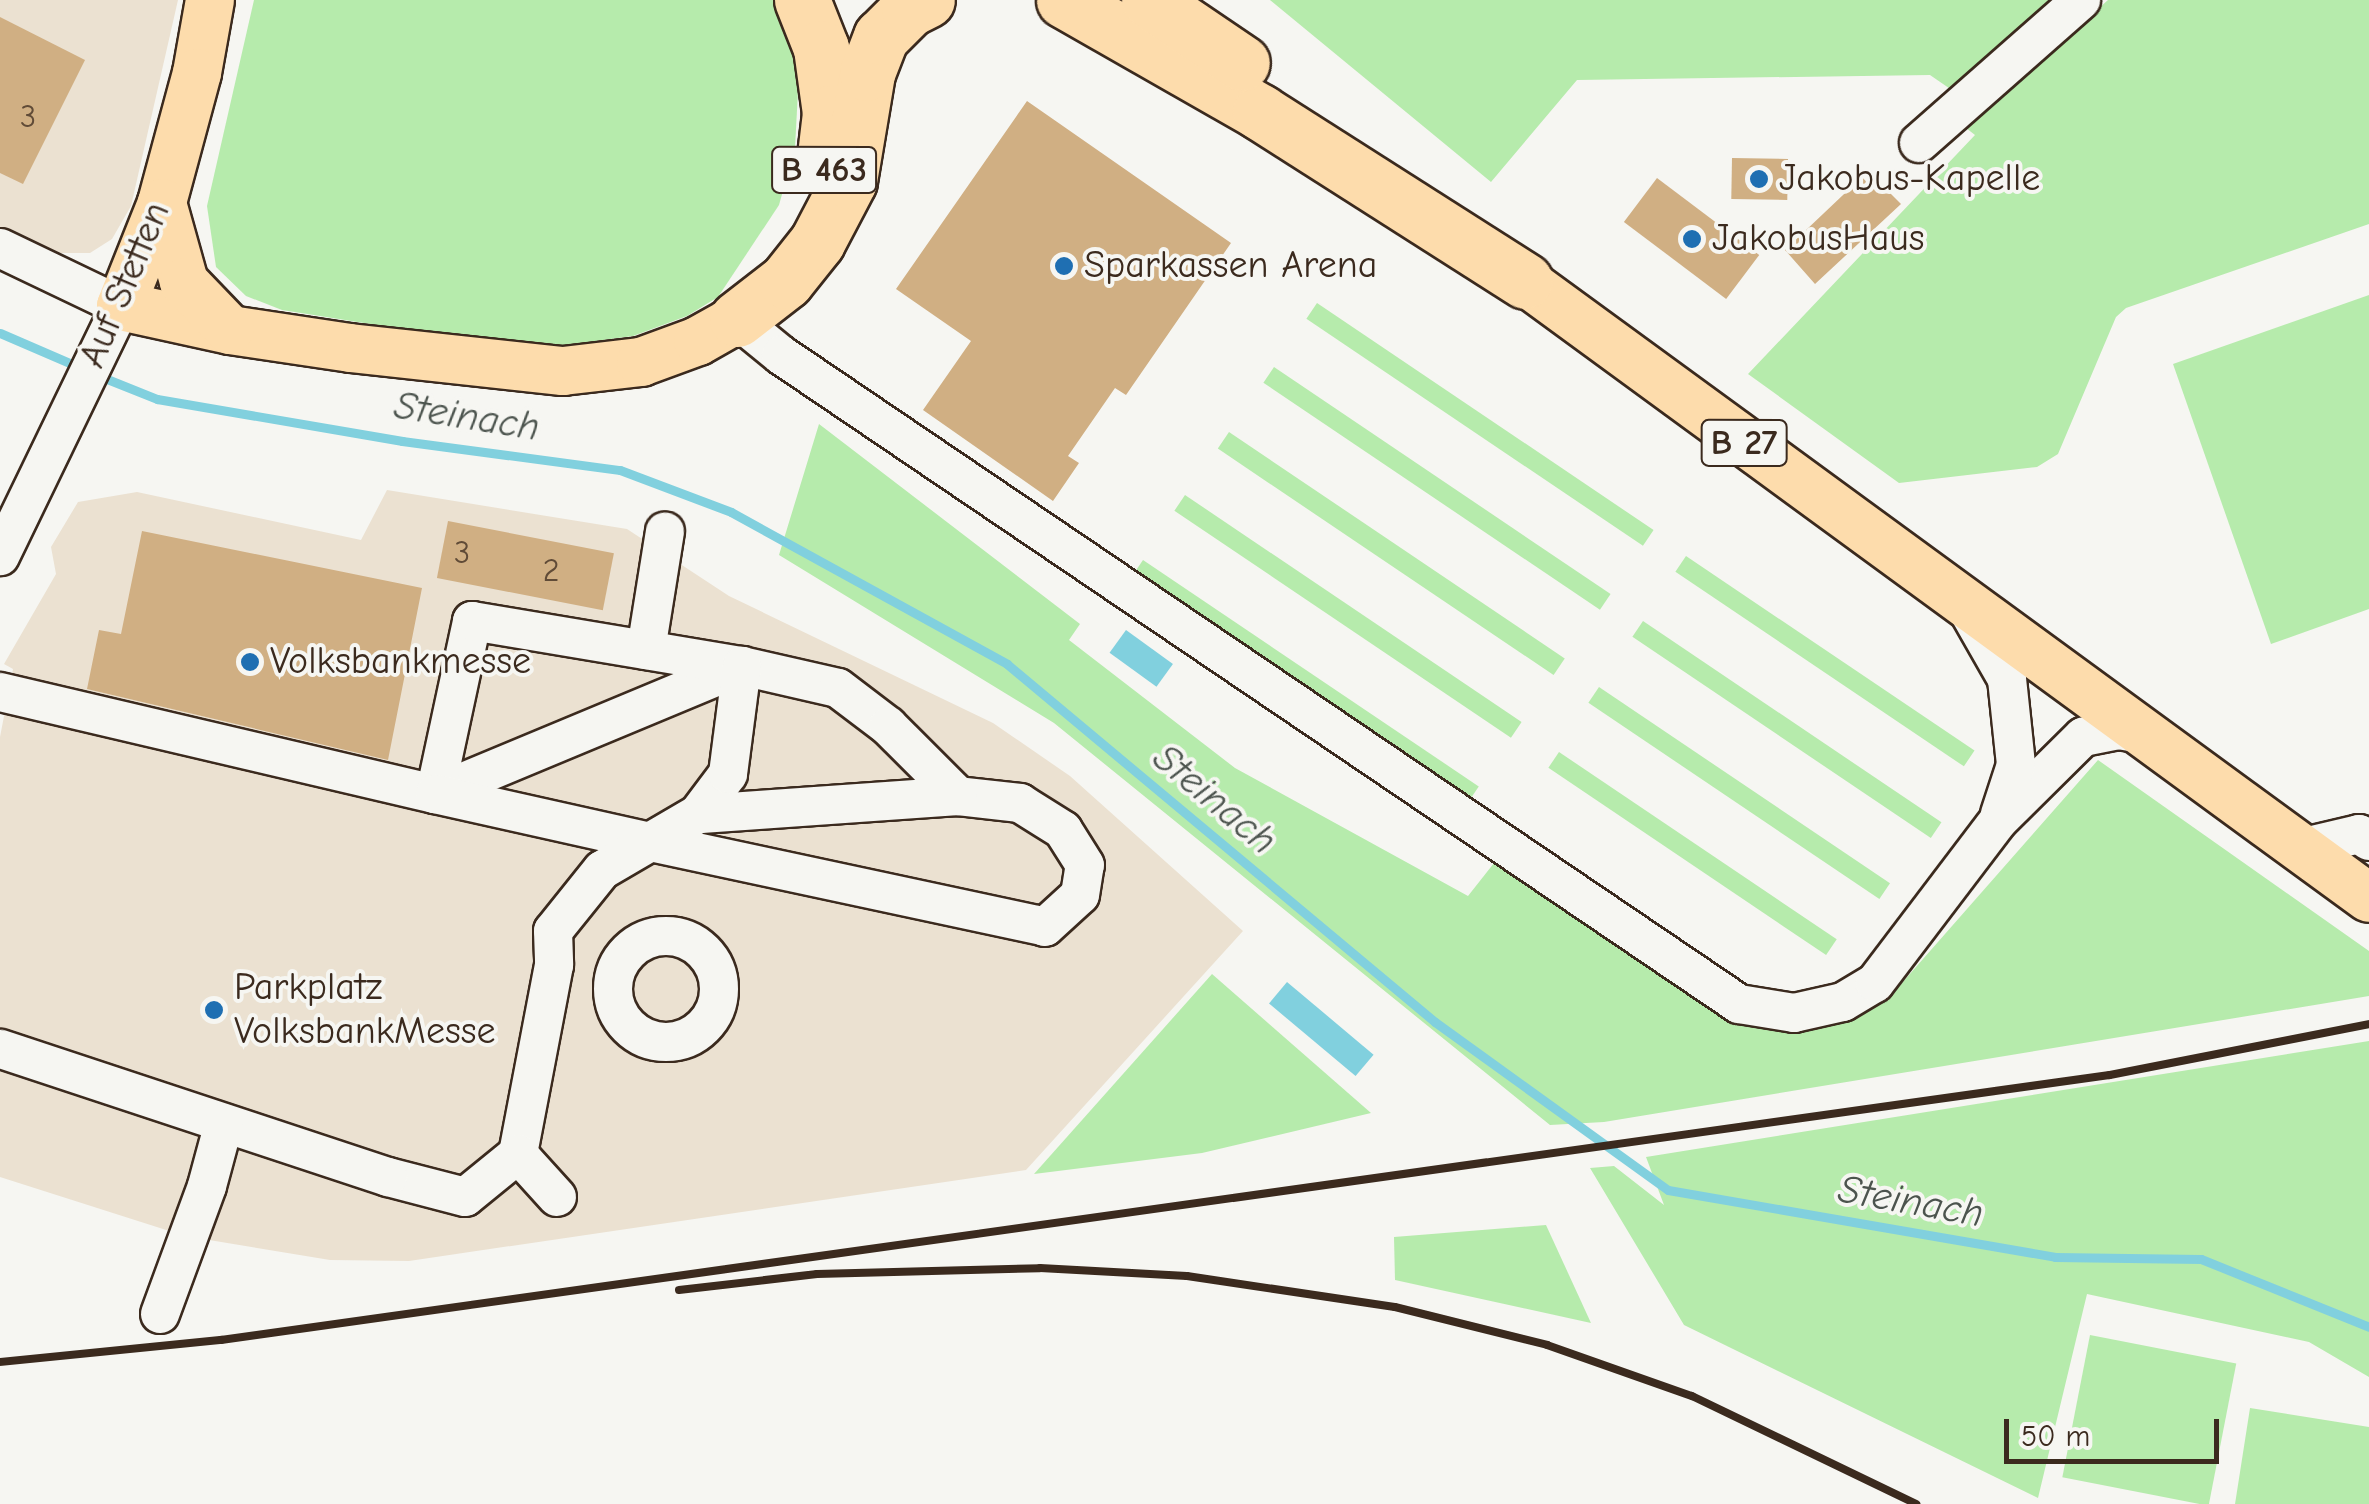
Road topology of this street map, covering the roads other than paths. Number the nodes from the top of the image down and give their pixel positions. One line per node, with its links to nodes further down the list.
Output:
1 (210, 0): 8 (main road, Auf Stetten)
2 (802, 0): 12 (highway, B 463)
3 (927, 0): 12 (highway)
4 (1149, 0): 10 (highway, B 27)
5 (2080, 0): 7 (street)
6 (1071, 4): 10 (highway, B 27)
7 (1919, 143)
8 (162, 202): 11 (main road, Auf Stetten); 13 (main road)
9 (0, 248): 11 (street)
10 (1525, 281): 16 (main road, B 27)
11 (121, 306): 13 (main road, B 463); 15 (street, Auf Stetten)
12 (737, 319): 13 (main road, B 463); 24 (street)
13 (230, 330)
14 (666, 532): 17 (street)
15 (0, 556)
16 (1964, 604): 20 (main road, B 27); 24 (street)
17 (646, 650): 18 (street); 21 (street)
18 (742, 666): 21 (street); 22 (street); 23 (street)
19 (0, 692): 21 (street)
20 (2138, 733): 24 (street); 27 (main road, B 27)
21 (434, 794): 26 (street)
22 (958, 796): 23 (street); 26 (street)
23 (698, 814): 26 (street)
24 (1998, 821)
25 (2369, 841): 27 (street)
26 (650, 842): 29 (street)
27 (2300, 848): 28 (main road, B 27)
28 (2369, 898)
29 (554, 965): 30 (street); 33 (street)
30 (614, 974)
31 (0, 1049): 32 (street)
32 (224, 1122): 33 (street); 35 (street)
33 (518, 1154): 34 (street)
34 (557, 1197)
35 (160, 1314)

